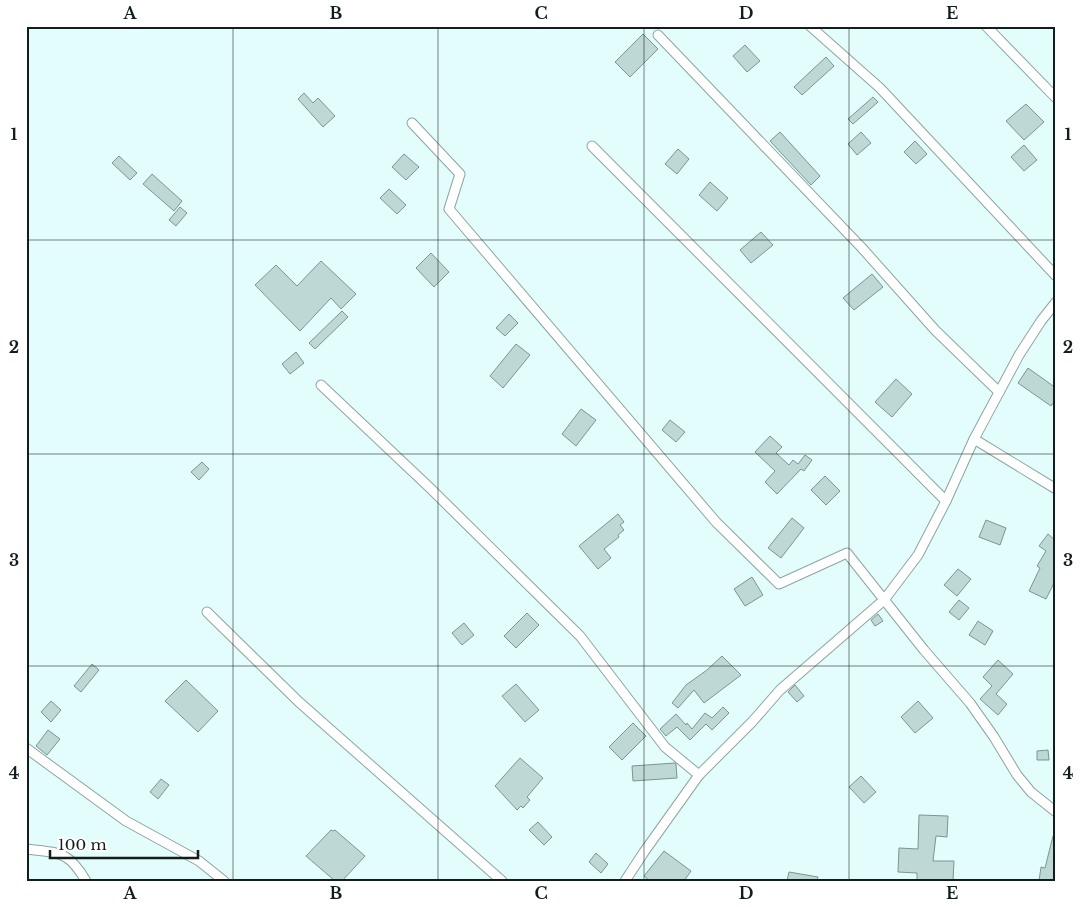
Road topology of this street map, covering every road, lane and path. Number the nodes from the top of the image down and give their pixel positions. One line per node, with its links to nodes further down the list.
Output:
1 (810, 26): 7 (street)
2 (986, 26): 4 (street)
3 (658, 35): 10 (street)
4 (1056, 98)
5 (412, 123): 14 (street)
6 (592, 146): 13 (street)
7 (1056, 276)
8 (1056, 302): 10 (street)
9 (321, 385): 17 (street)
10 (999, 392): 11 (street)
11 (974, 439): 12 (street); 13 (street)
12 (1056, 489)
13 (946, 501): 14 (street)
14 (884, 600): 17 (street); 18 (street)
15 (207, 612): 22 (street)
16 (26, 748): 21 (street)
17 (699, 775): 23 (street)
18 (1056, 812)
19 (26, 849): 20 (street)
20 (86, 881)
21 (224, 881)
22 (502, 881)
23 (625, 881)

